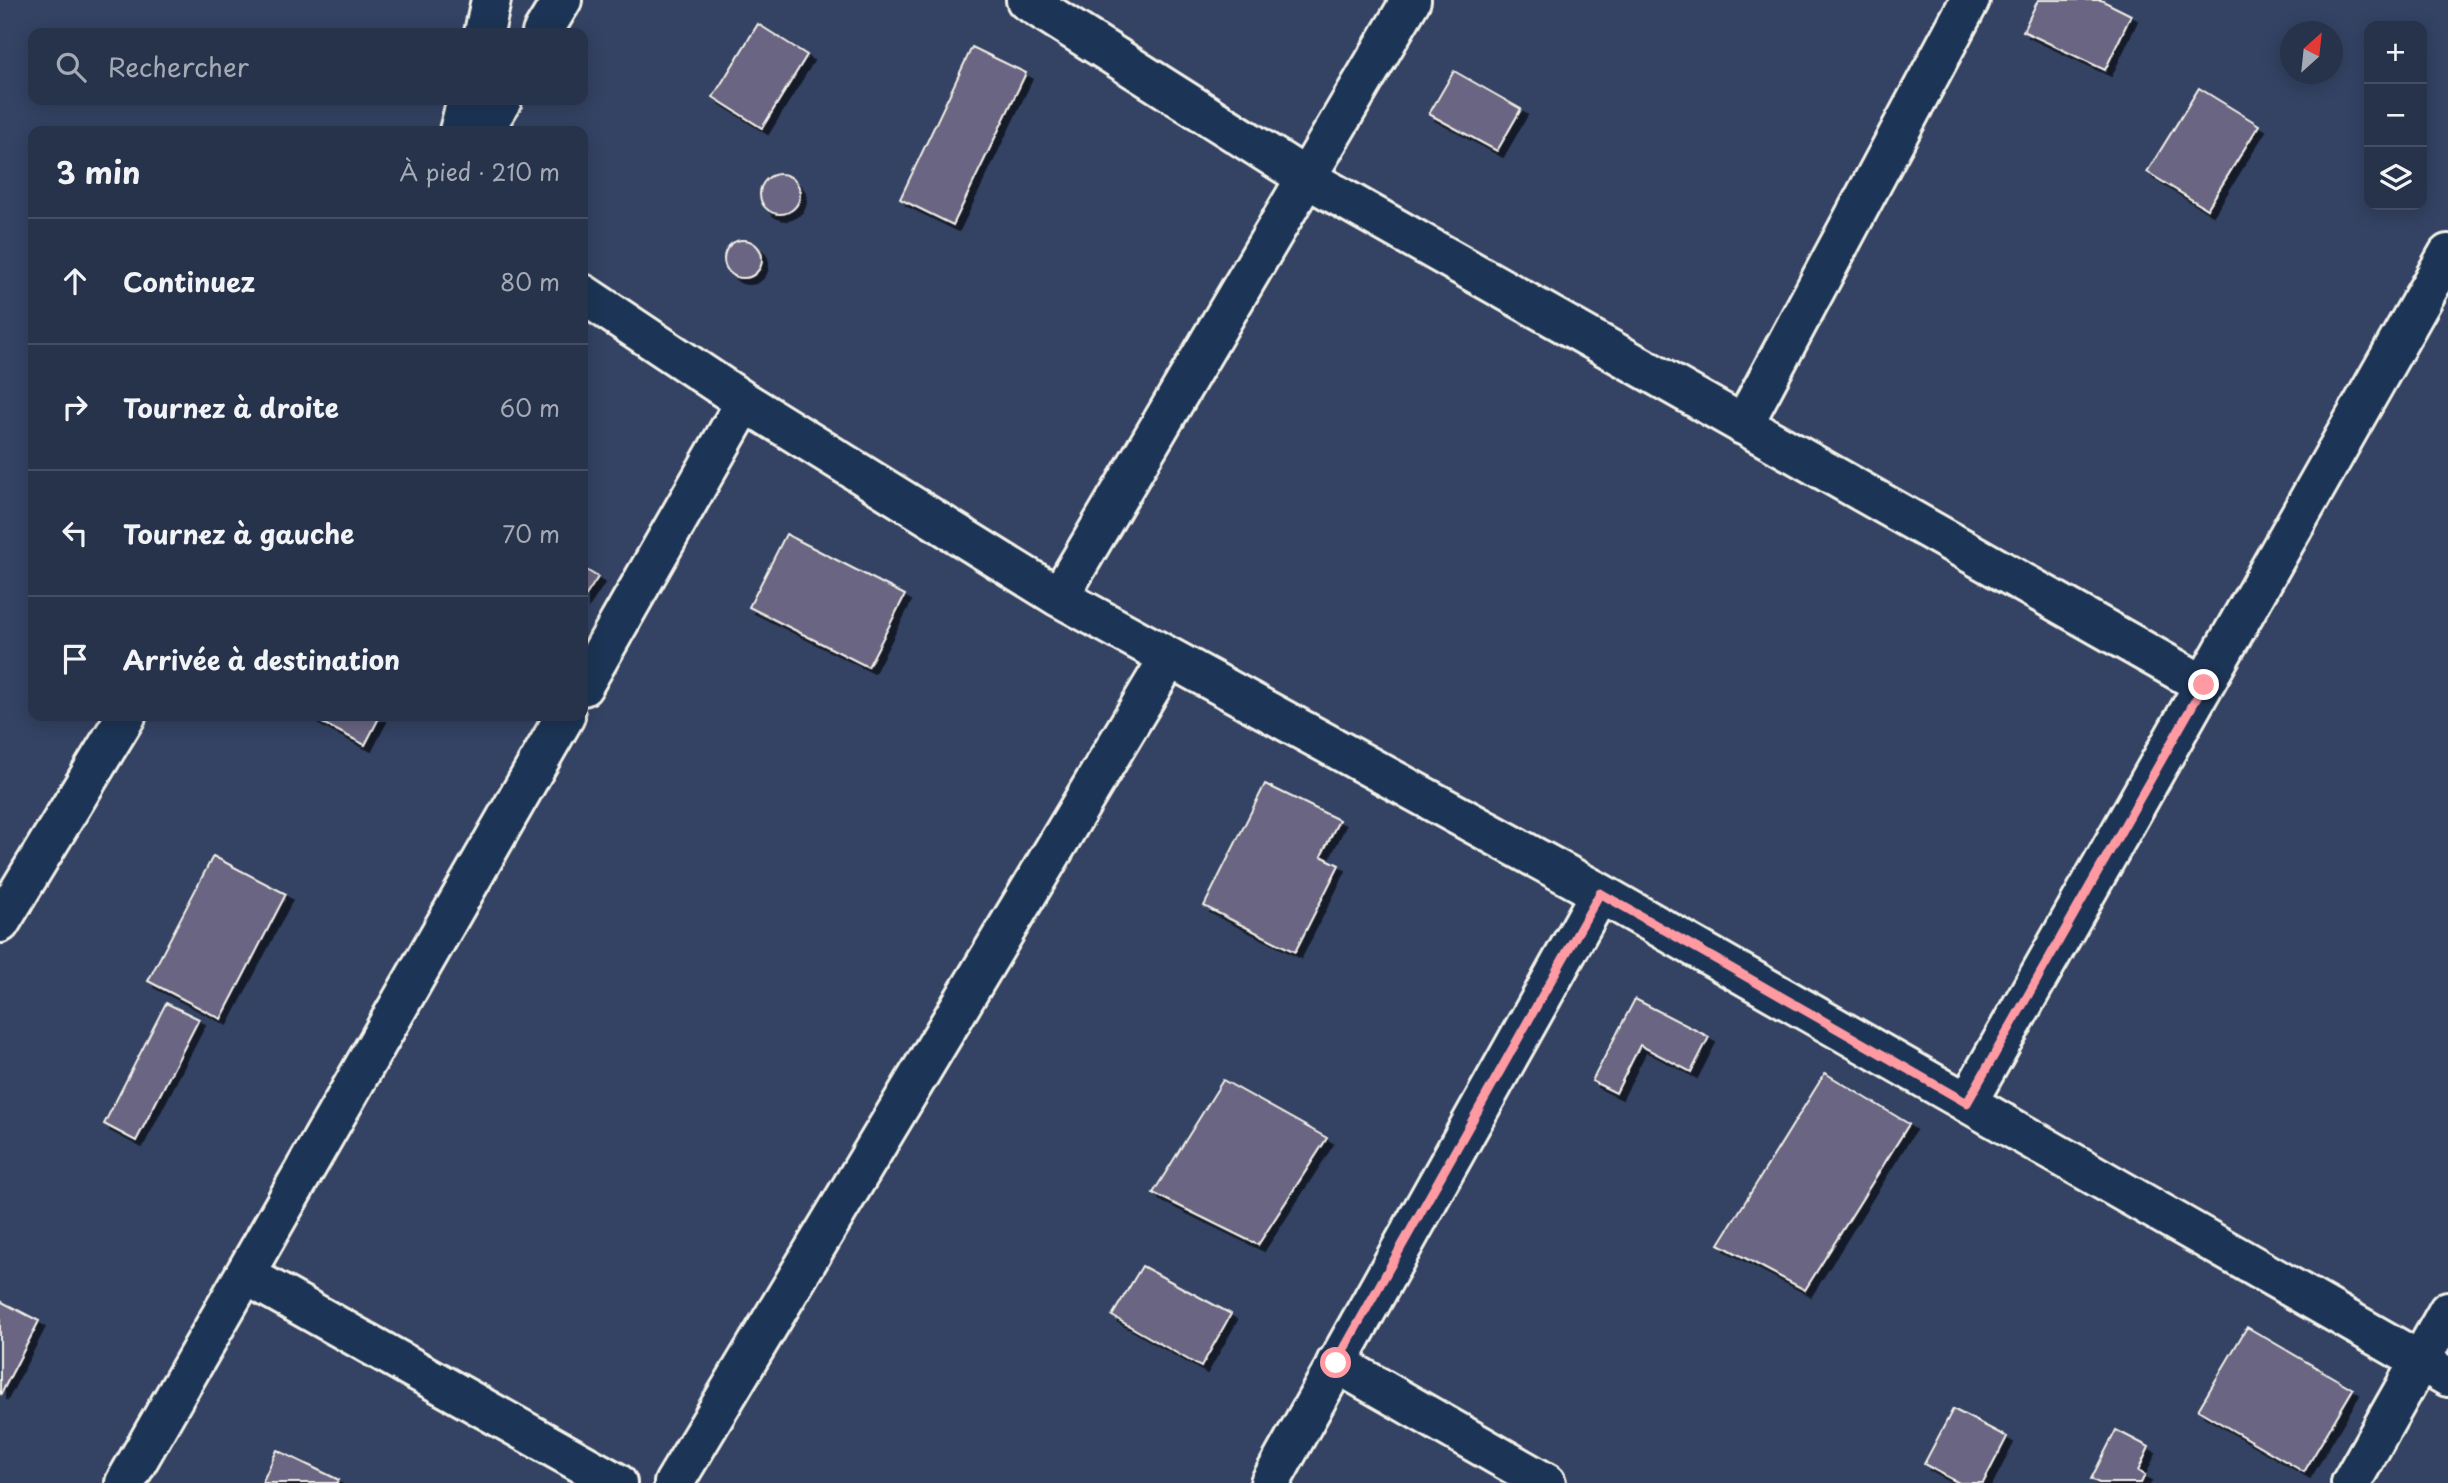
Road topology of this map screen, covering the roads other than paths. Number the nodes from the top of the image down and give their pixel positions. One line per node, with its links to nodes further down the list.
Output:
1 (491, 0): 6 (street)
2 (562, 0): 7 (street)
3 (1026, 0): 12 (street)
4 (1410, 0): 12 (street)
5 (1970, 0): 16 (street)
6 (485, 28)
7 (545, 28)
8 (466, 105): 10 (street)
9 (499, 105): 11 (street)
10 (460, 126)
11 (486, 126)
12 (1304, 177): 16 (street); 17 (street)
13 (2448, 254): 20 (street)
14 (588, 297): 15 (street)
15 (745, 402): 17 (street); 19 (street)
16 (1744, 425): 20 (street)
17 (1059, 597): 18 (street)
18 (1169, 658): 23 (street); 32 (street)
19 (588, 677)
20 (2204, 685): 25 (street)
21 (124, 721): 24 (street)
22 (562, 721): 26 (street)
23 (1600, 893): 25 (street); 28 (street)
24 (0, 923)
25 (1967, 1103): 29 (street)
26 (246, 1275): 30 (street); 31 (street)
27 (2448, 1311): 29 (street)
28 (1336, 1363): 33 (street); 34 (street)
29 (2434, 1369): 35 (street)
30 (125, 1483)
31 (617, 1483)
32 (674, 1483)
33 (1270, 1483)
34 (1546, 1483)
35 (2351, 1483)

